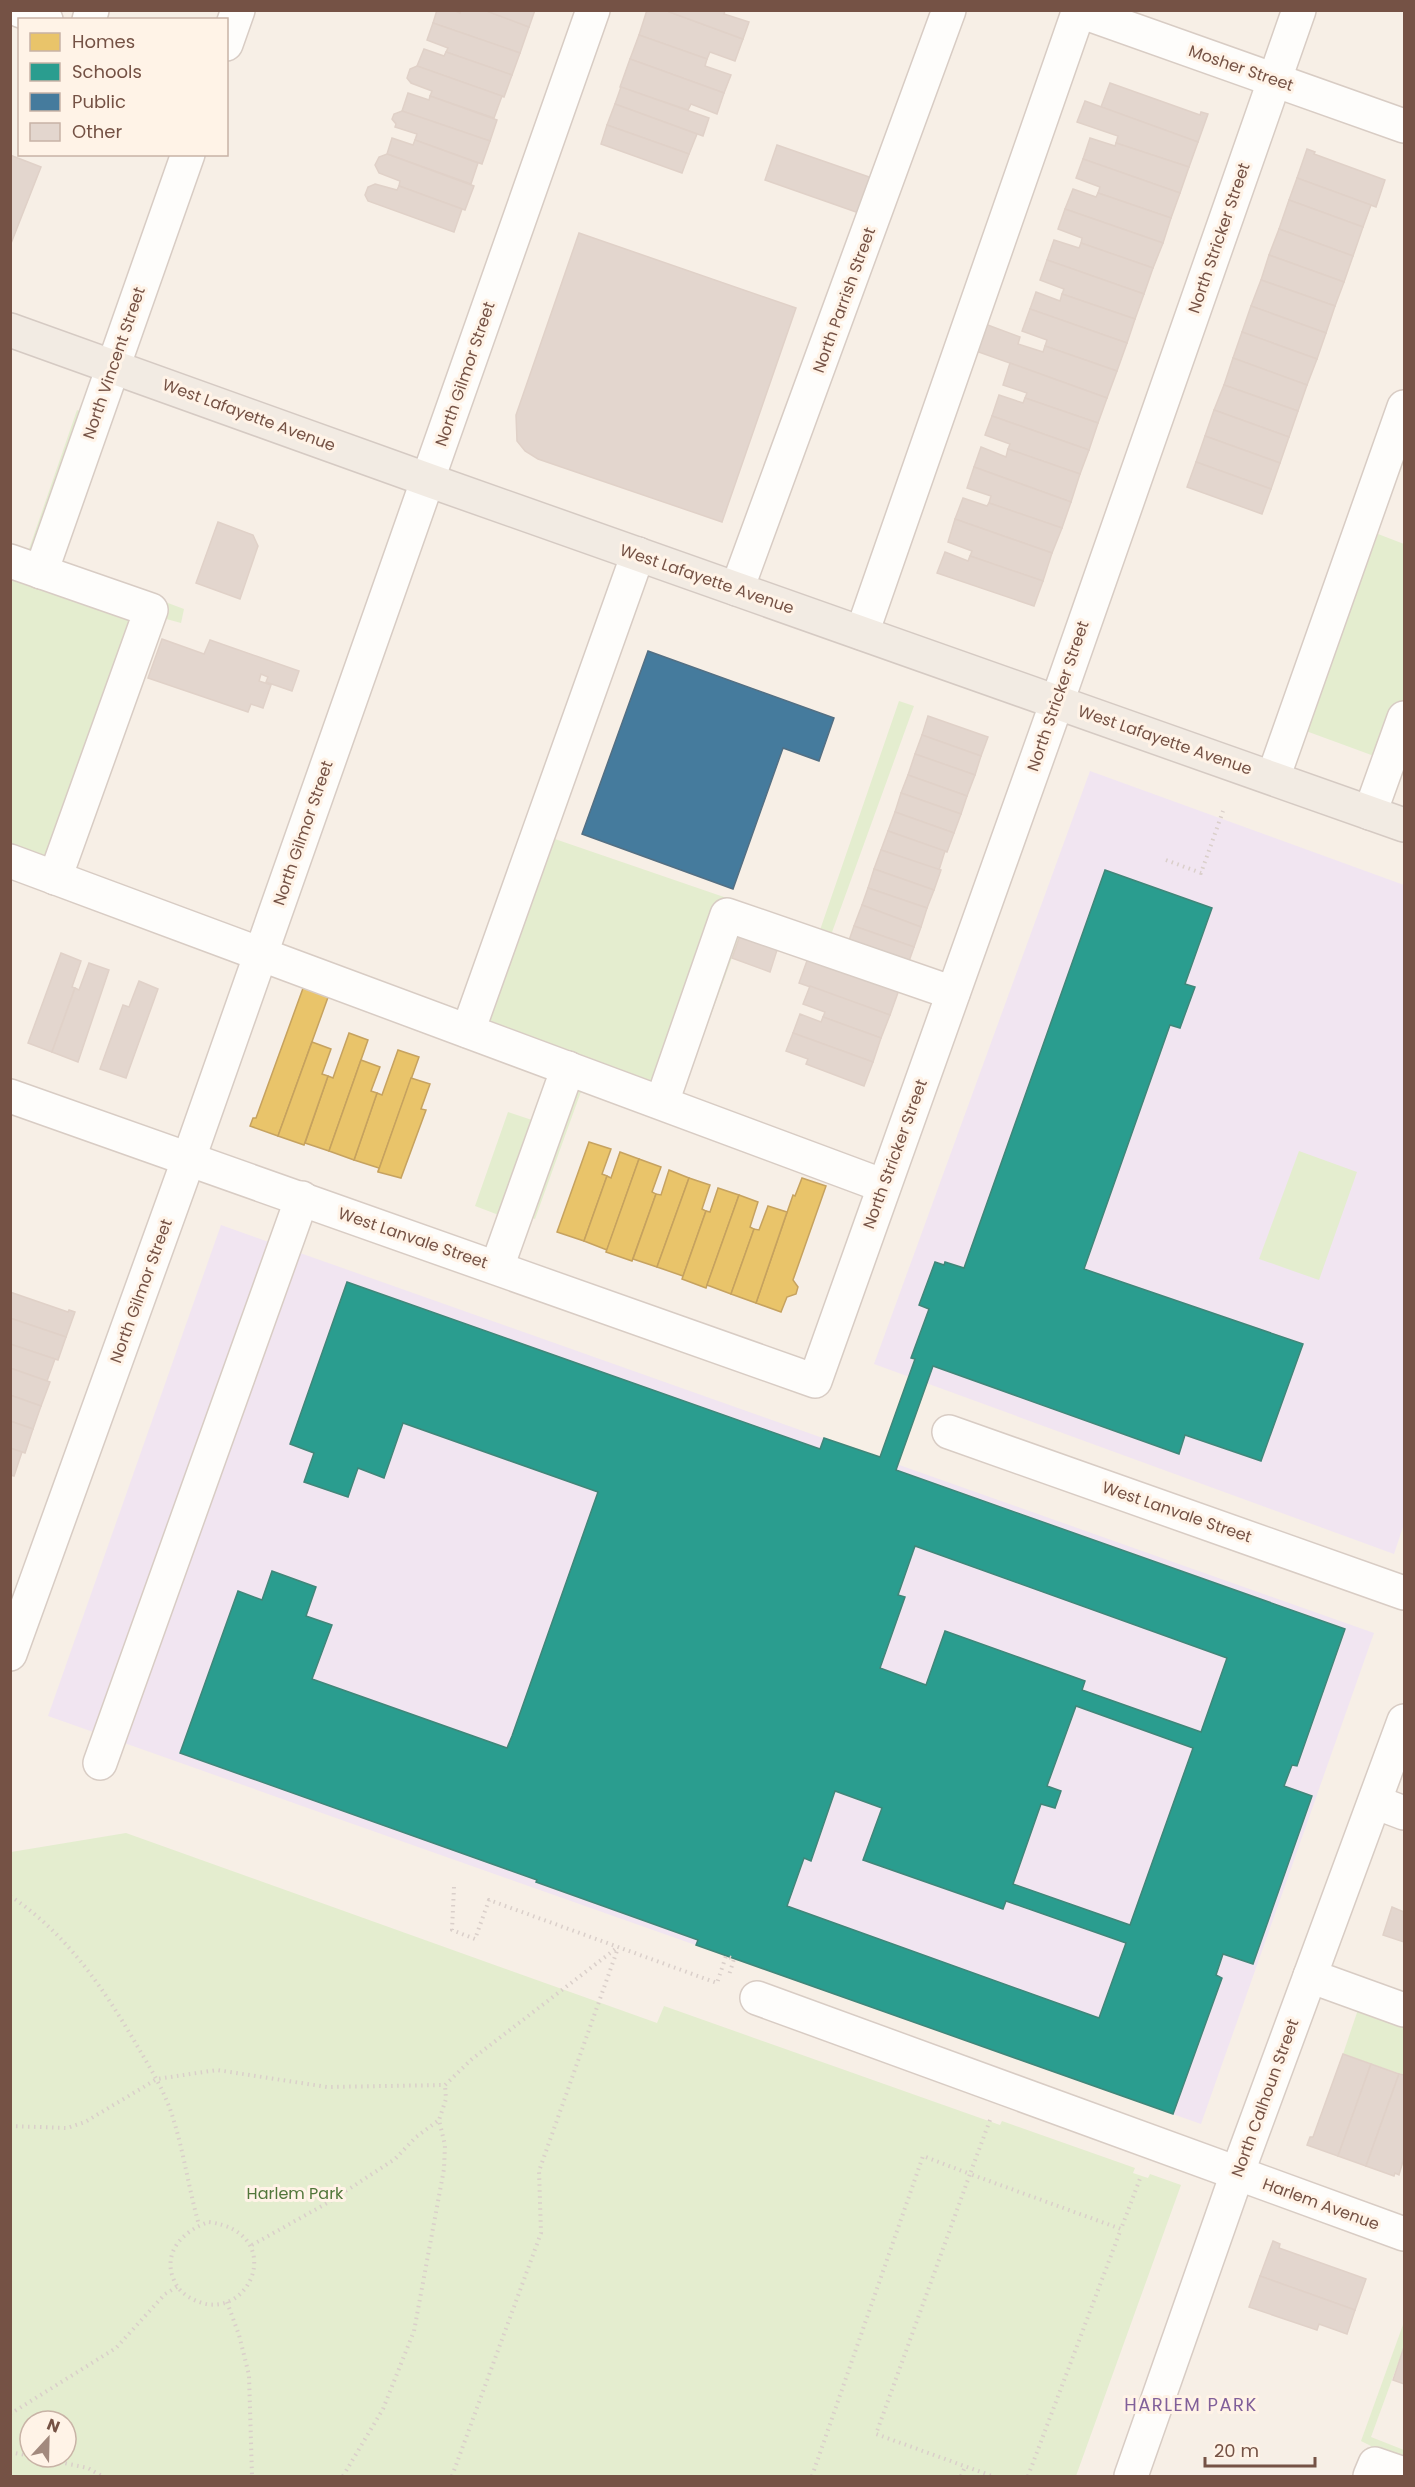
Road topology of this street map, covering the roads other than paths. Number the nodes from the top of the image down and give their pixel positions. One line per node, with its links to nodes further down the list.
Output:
1 (19, 10): 7 (street)
2 (238, 10): 8 (street)
3 (593, 10): 15 (street, North Gilmor Street)
4 (949, 10): 19 (street, North Parrish Street)
5 (1299, 10): 9 (street, North Stricker Street)
6 (1078, 11): 9 (street, Mosher Street); 20 (street)
7 (41, 18)
8 (228, 38)
9 (1274, 80): 10 (street, Mosher Street); 21 (street, North Stricker Street)
10 (1404, 126)
11 (187, 156): 13 (street, North Vincent Street)
12 (10, 330): 13 (main road, West Lafayette Avenue)
13 (113, 366): 15 (main road, West Lafayette Avenue); 18 (street, North Vincent Street)
14 (1404, 407): 23 (street)
15 (428, 480): 16 (main road, West Lafayette Avenue); 28 (street, North Gilmor Street)
16 (638, 554): 19 (main road, West Lafayette Avenue); 30 (street)
17 (10, 561): 18 (street)
18 (41, 572): 27 (street)
19 (737, 589): 20 (main road, West Lafayette Avenue)
20 (862, 633): 21 (main road, West Lafayette Avenue)
21 (1057, 702): 23 (main road, West Lafayette Avenue); 29 (street, North Stricker Street)
22 (1404, 718): 24 (street)
23 (1273, 778): 24 (main road, West Lafayette Avenue)
24 (1370, 813): 25 (main road, West Lafayette Avenue)
25 (1404, 825)
26 (10, 861): 27 (street)
27 (55, 878): 28 (street)
28 (261, 953): 30 (street); 34 (street, North Gilmor Street)
29 (953, 993): 33 (street); 35 (street, North Stricker Street)
30 (468, 1030): 31 (street)
31 (568, 1068): 33 (street); 37 (street)
32 (10, 1096): 34 (street, West Lanvale Street)
33 (662, 1102): 35 (street)
34 (189, 1158): 36 (street, West Lanvale Street); 41 (street, North Gilmor Street)
35 (884, 1186): 38 (street, North Stricker Street)
36 (302, 1198): 37 (street, West Lanvale Street); 43 (street)
37 (497, 1268): 38 (street, West Lanvale Street)
38 (815, 1381)
39 (949, 1432): 40 (street, West Lanvale Street)
40 (1404, 1593)
41 (10, 1654)
42 (1404, 1721): 44 (street, North Calhoun Street)
43 (100, 1763)
44 (1390, 1808): 45 (street, North Calhoun Street)
45 (1310, 1977): 47 (street); 48 (street, North Calhoun Street)
46 (757, 1998): 48 (street, Harlem Avenue)
47 (1404, 2010)
48 (1237, 2174): 49 (street, Harlem Avenue); 51 (street, North Calhoun Street)
49 (1404, 2234)
50 (1404, 2474): 52 (street)
51 (1131, 2476)
52 (1371, 2476)

